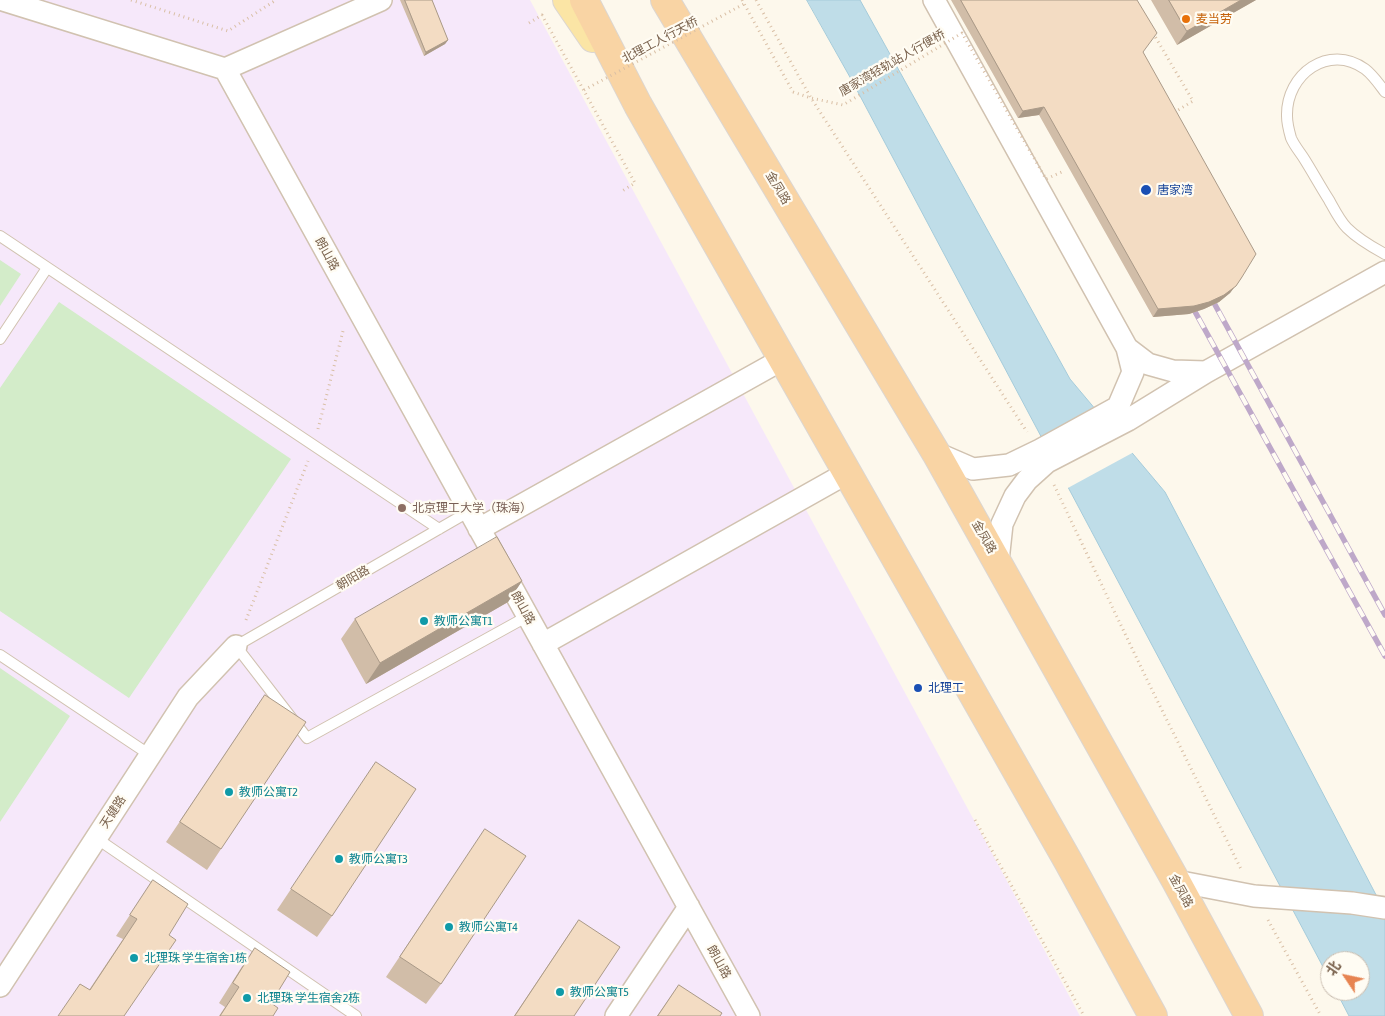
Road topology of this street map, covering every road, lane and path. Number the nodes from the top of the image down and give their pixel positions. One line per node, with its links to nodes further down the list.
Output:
1 (3, 0): 17 (street)
2 (131, 0): 3 (path)
3 (276, 0)
4 (381, 0): 17 (street)
5 (567, 0): 21 (main road)
6 (584, 0): 21 (highway)
7 (665, 0): 16 (highway, 金凤路)
8 (679, 0): 16 (main road)
9 (742, 0): 12 (path, bridge)
10 (756, 0): 20 (path)
11 (934, 0): 15 (street)
12 (744, 4): 18 (path, 北理工人行天桥, bridge); 20 (path, 唐家湾轻轨站人行便桥, bridge)
13 (529, 22): 18 (path)
14 (1148, 25): 22 (path)
15 (954, 37): 20 (path, 唐家湾轻轨站人行便桥, bridge); 23 (path, 唐家湾轻轨站人行便桥, bridge); 31 (street)
16 (705, 66): 37 (highway, 金凤路)
17 (224, 69): 29 (street, 朗山路)
18 (584, 90): 24 (path)
19 (1385, 92): 26 (lane)
20 (811, 98): 36 (path)
21 (638, 105): 32 (highway)
22 (1175, 112)
23 (1064, 171)
24 (622, 191)
25 (0, 236): 27 (lane)
26 (1385, 254)
27 (47, 268): 30 (lane); 35 (lane)
28 (1385, 272): 33 (street)
29 (352, 298): 35 (path); 40 (street, 朗山路)
30 (0, 339)
31 (1128, 348): 33 (street); 34 (street)
32 (783, 359): 38 (highway); 40 (street)
33 (1206, 372): 34 (street)
34 (1123, 413): 36 (street)
35 (314, 446): 41 (lane); 45 (path)
36 (1039, 449): 37 (street); 42 (street)
37 (936, 453): 42 (highway, 金凤路)
38 (847, 473): 44 (street); 59 (highway)
39 (1054, 484): 51 (path)
40 (474, 520): 41 (lane, 朝阳路); 43 (street, 朗山路)
41 (439, 528): 45 (lane, 朝阳路)
42 (998, 561): 50 (highway, 金凤路)
43 (528, 616): 44 (street, 朗山路); 45 (lane)
44 (543, 644): 52 (street, 朗山路)
45 (236, 646): 47 (street, 天健路)
46 (0, 655): 47 (lane)
47 (150, 755): 49 (street, 天健路)
48 (975, 820): 58 (path)
49 (96, 838): 54 (street, 天健路); 55 (lane)
50 (1176, 881): 51 (street); 60 (highway, 金凤路)
51 (1262, 896): 53 (street); 61 (path)
52 (688, 907): 56 (street); 57 (street, 朗山路)
53 (1385, 908)
54 (0, 986)
55 (356, 1016)
56 (616, 1016)
57 (749, 1016)
58 (1084, 1016)
59 (1153, 1016)
60 (1249, 1016)
61 (1321, 1016)

